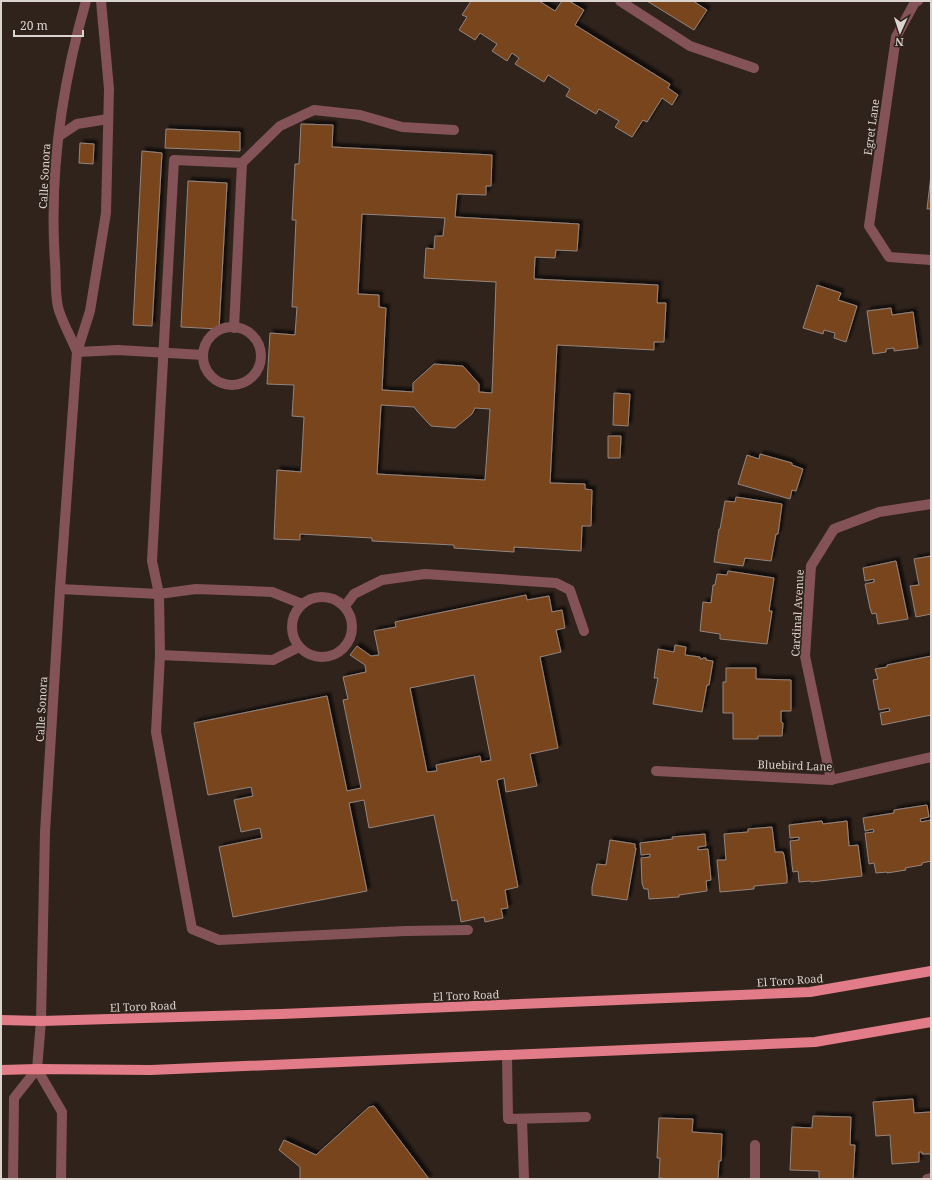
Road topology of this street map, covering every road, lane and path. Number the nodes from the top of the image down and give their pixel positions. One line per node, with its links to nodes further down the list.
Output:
1 (86, 1): 8 (street, Calle Sonora)
2 (100, 1): 6 (street, Calle Sonora)
3 (620, 1): 5 (street)
4 (918, 1): 10 (street, Egret Lane)
5 (754, 68)
6 (108, 119): 8 (street); 12 (street, Calle Sonora)
7 (454, 130): 9 (street)
8 (59, 136): 12 (street, Calle Sonora)
9 (242, 163): 11 (street); 13 (street)
10 (931, 260)
11 (234, 328): 14 (street); 14 (street)
12 (77, 352): 13 (street); 16 (street, Calle Sonora)
13 (164, 352): 14 (street); 17 (street)
14 (203, 355)
15 (931, 504): 25 (street, Cardinal Avenue)
16 (60, 589): 17 (street); 29 (street, Calle Sonora)
17 (159, 594): 18 (street); 22 (street)
18 (302, 604): 19 (street); 21 (street)
19 (345, 606): 20 (street); 21 (street)
20 (584, 631)
21 (300, 648): 22 (street)
22 (160, 655): 26 (street)
23 (931, 757): 25 (street, Bluebird Lane)
24 (656, 771): 25 (street, Bluebird Lane)
25 (831, 780)
26 (468, 930)
27 (931, 971): 29 (main road, El Toro Road)
28 (1, 1020): 29 (main road, El Toro Road)
29 (41, 1021): 32 (street, Calle Sonora)
30 (931, 1022): 31 (main road)
31 (507, 1056): 32 (main road); 35 (street)
32 (37, 1069): 33 (main road); 38 (street); 39 (street)
33 (1, 1070)
34 (586, 1117): 35 (street)
35 (522, 1119): 40 (street)
36 (755, 1145): 41 (street)
37 (931, 1178): 42 (street)
38 (13, 1179)
39 (61, 1179)
40 (524, 1179)
41 (755, 1179)
42 (927, 1179)

